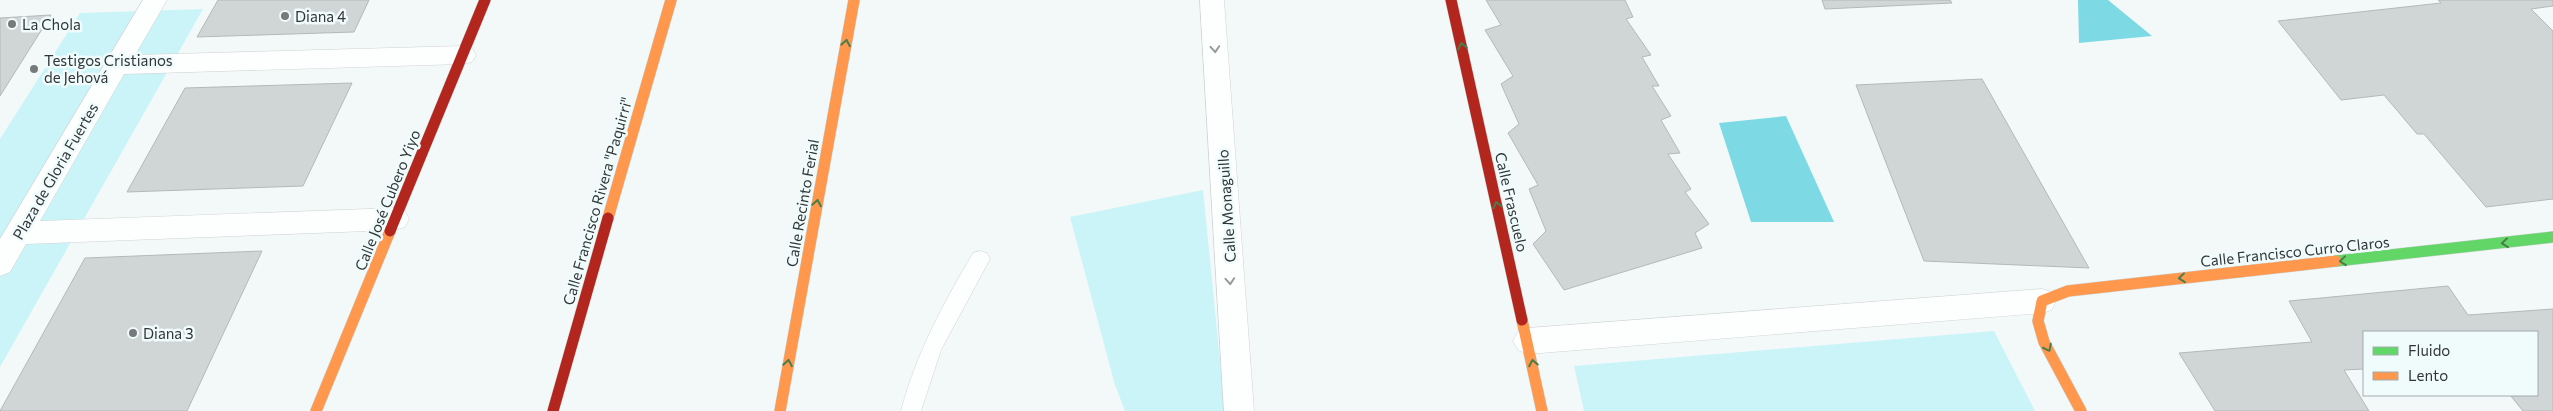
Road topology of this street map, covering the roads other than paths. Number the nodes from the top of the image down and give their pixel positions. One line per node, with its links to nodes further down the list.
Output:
1 (155, 0): 8 (street, Plaza de Gloria Fuertes)
2 (485, 0): 7 (street, Calle José Cubero Yiyo)
3 (670, 0): 17 (street, Calle Francisco Rivera "Paquirri")
4 (854, 0): 18 (street, Calle Recinto Ferial, one-way to 4)
5 (1212, 0): 20 (street, Calle Monaguillo, one-way to 20)
6 (1451, 0): 15 (street, Calle Frascuelo, one-way to 6)
7 (463, 55): 8 (street); 9 (street, Calle José Cubero Yiyo)
8 (117, 65): 10 (street, Plaza de Gloria Fuertes)
9 (396, 219): 10 (street); 16 (street, Calle José Cubero Yiyo)
10 (18, 233): 13 (street, Plaza de Gloria Fuertes)
11 (2553, 237): 14 (street, Calle Francisco Curro Claros, one-way to 14)
12 (980, 260): 19 (lane)
13 (0, 264)
14 (2042, 301): 15 (street); 22 (street, one-way to 22)
15 (1528, 341): 21 (street, Calle Frascuelo, one-way to 15)
16 (316, 411)
17 (553, 411)
18 (780, 411)
19 (911, 411)
20 (1239, 411)
21 (1542, 411)
22 (2081, 411)

